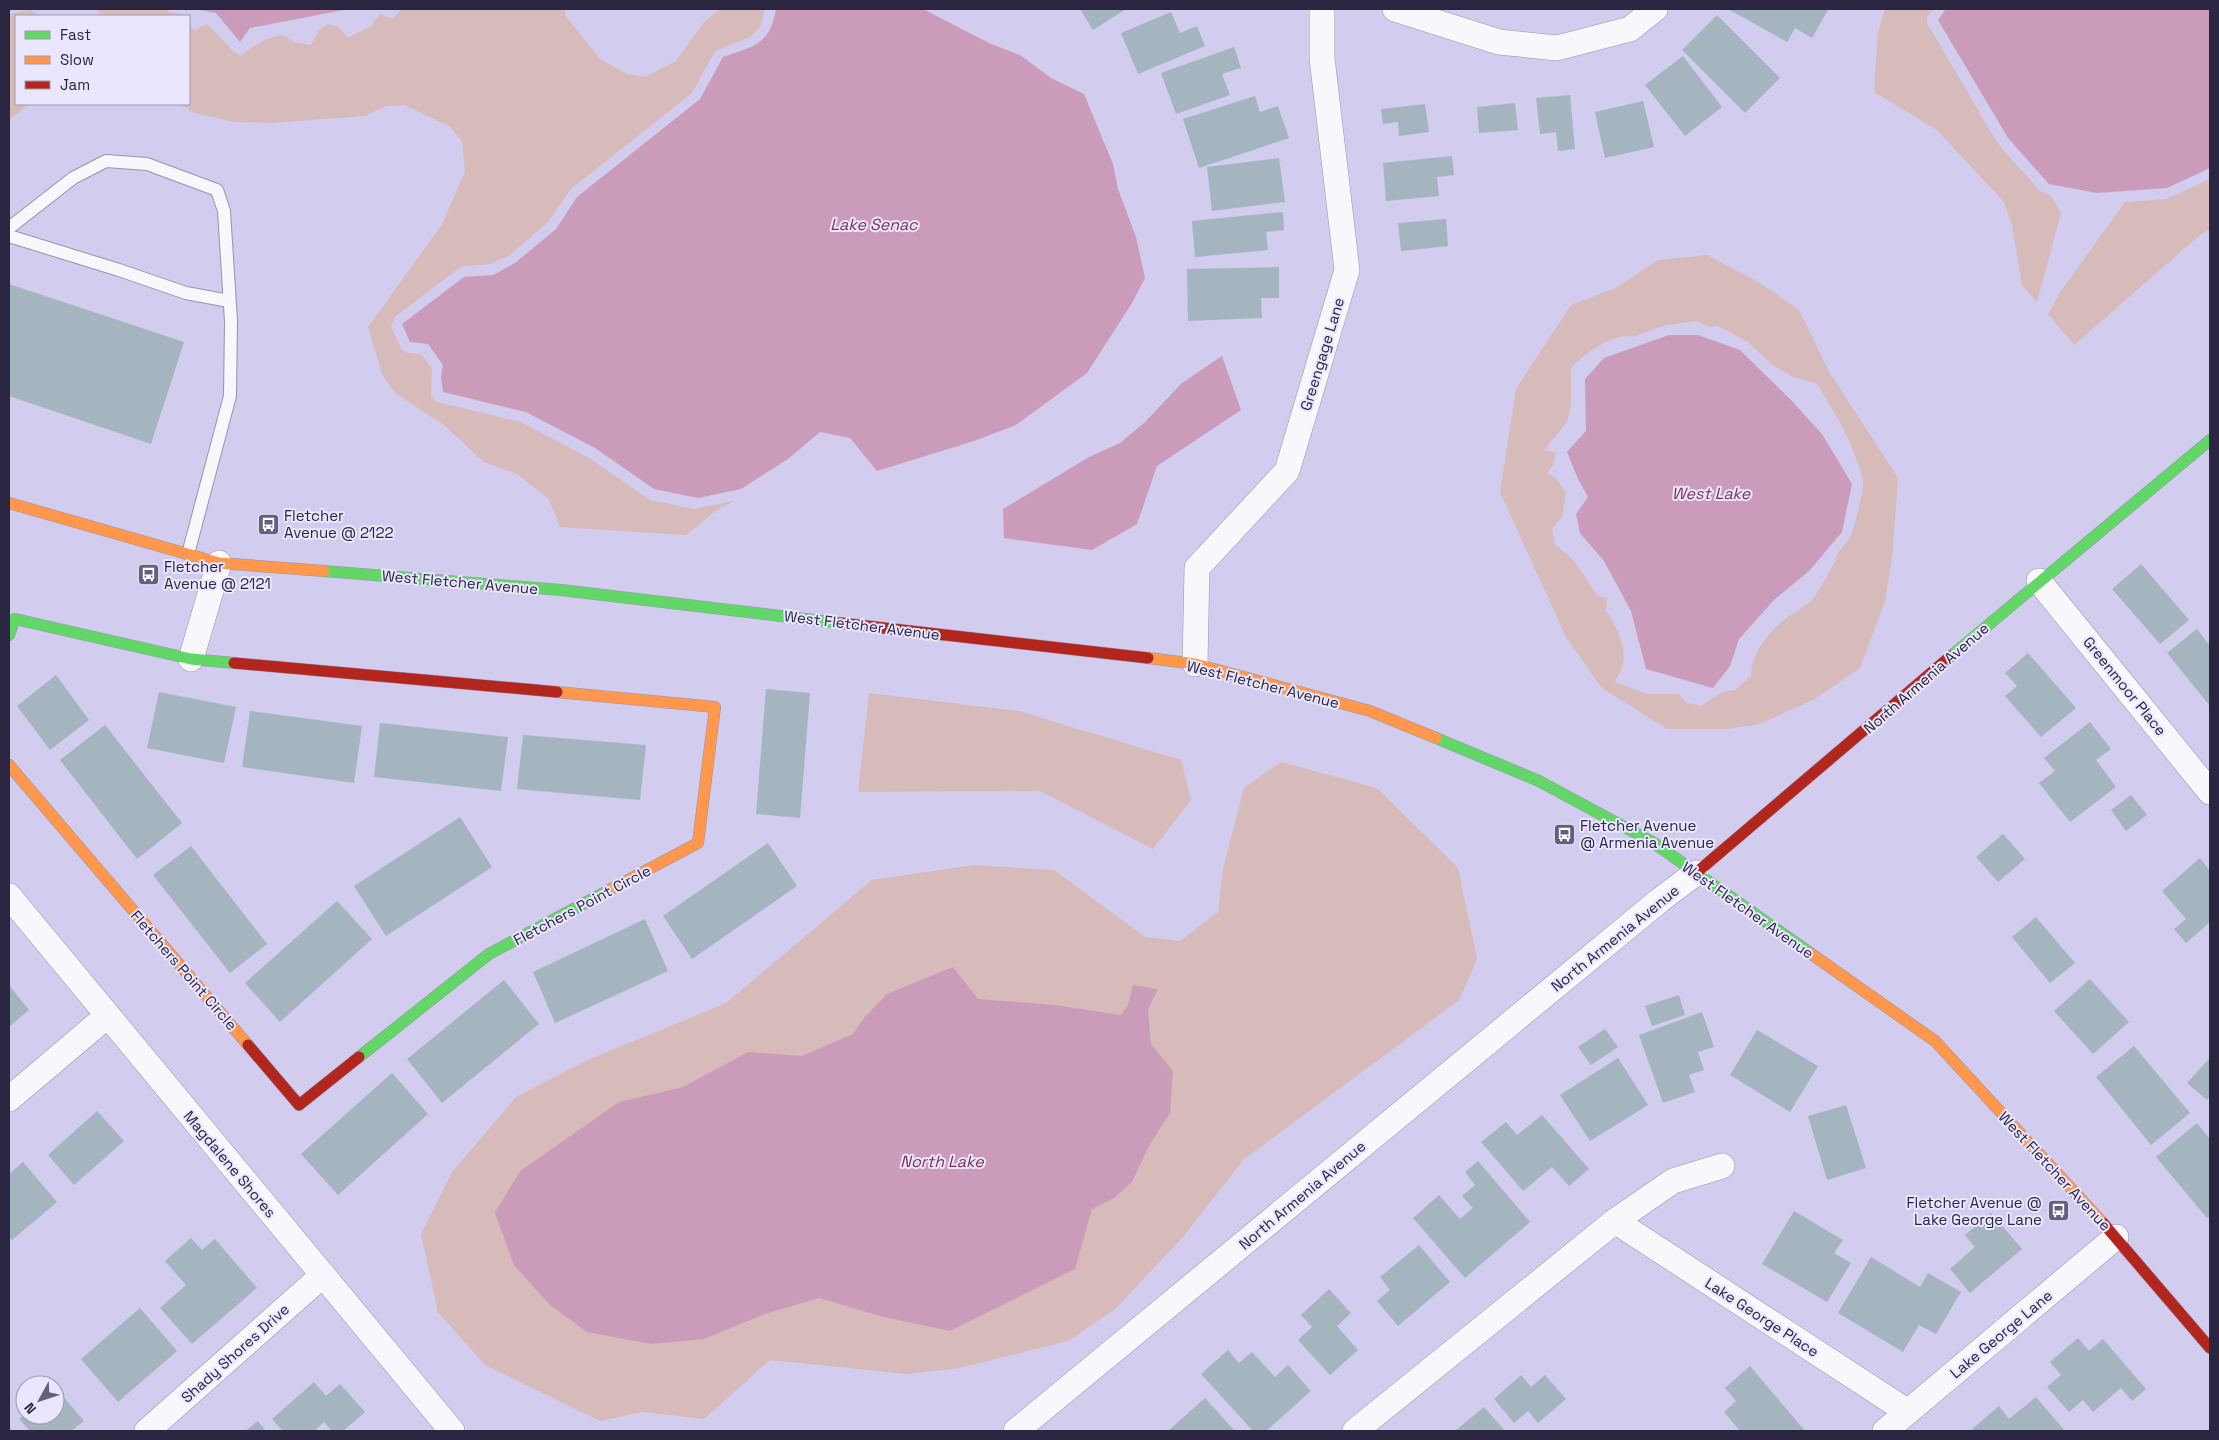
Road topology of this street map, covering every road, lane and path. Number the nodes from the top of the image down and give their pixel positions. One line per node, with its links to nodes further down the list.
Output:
1 (1322, 9): 14 (street, Greengage Lane)
2 (1395, 9): 3 (street)
3 (1656, 9)
4 (9, 228): 6 (lane)
5 (9, 236): 6 (lane)
6 (229, 302): 9 (lane)
7 (2210, 440): 11 (main road, North Armenia Avenue)
8 (9, 503): 9 (main road, West Fletcher Avenue)
9 (188, 554): 10 (main road, West Fletcher Avenue)
10 (219, 563): 13 (street); 14 (main road, West Fletcher Avenue)
11 (2040, 581): 16 (street, Greenmoor Place); 17 (main road, North Armenia Avenue)
12 (9, 635): 13 (main road, Fletchers Point Circle)
13 (191, 659): 15 (main road, Fletchers Point Circle)
14 (1195, 664): 17 (main road, West Fletcher Avenue)
15 (9, 765)
16 (2210, 792)
17 (1696, 872): 23 (main road, West Fletcher Avenue); 29 (street, North Armenia Avenue)
18 (9, 896): 19 (street, Magdalene Shores)
19 (107, 1016): 20 (street); 24 (street, Magdalene Shores)
20 (9, 1100)
21 (1722, 1166): 22 (street)
22 (1615, 1221): 26 (street, Lake George Place); 30 (street)
23 (2116, 1237): 25 (main road, West Fletcher Avenue); 26 (street, Lake George Lane)
24 (323, 1275): 27 (street, Shady Shores Drive); 28 (street, Magdalene Shores)
25 (2210, 1348)
26 (1908, 1412): 31 (street, Lake George Lane)
27 (147, 1431)
28 (452, 1431)
29 (1016, 1431)
30 (1355, 1431)
31 (1885, 1431)

